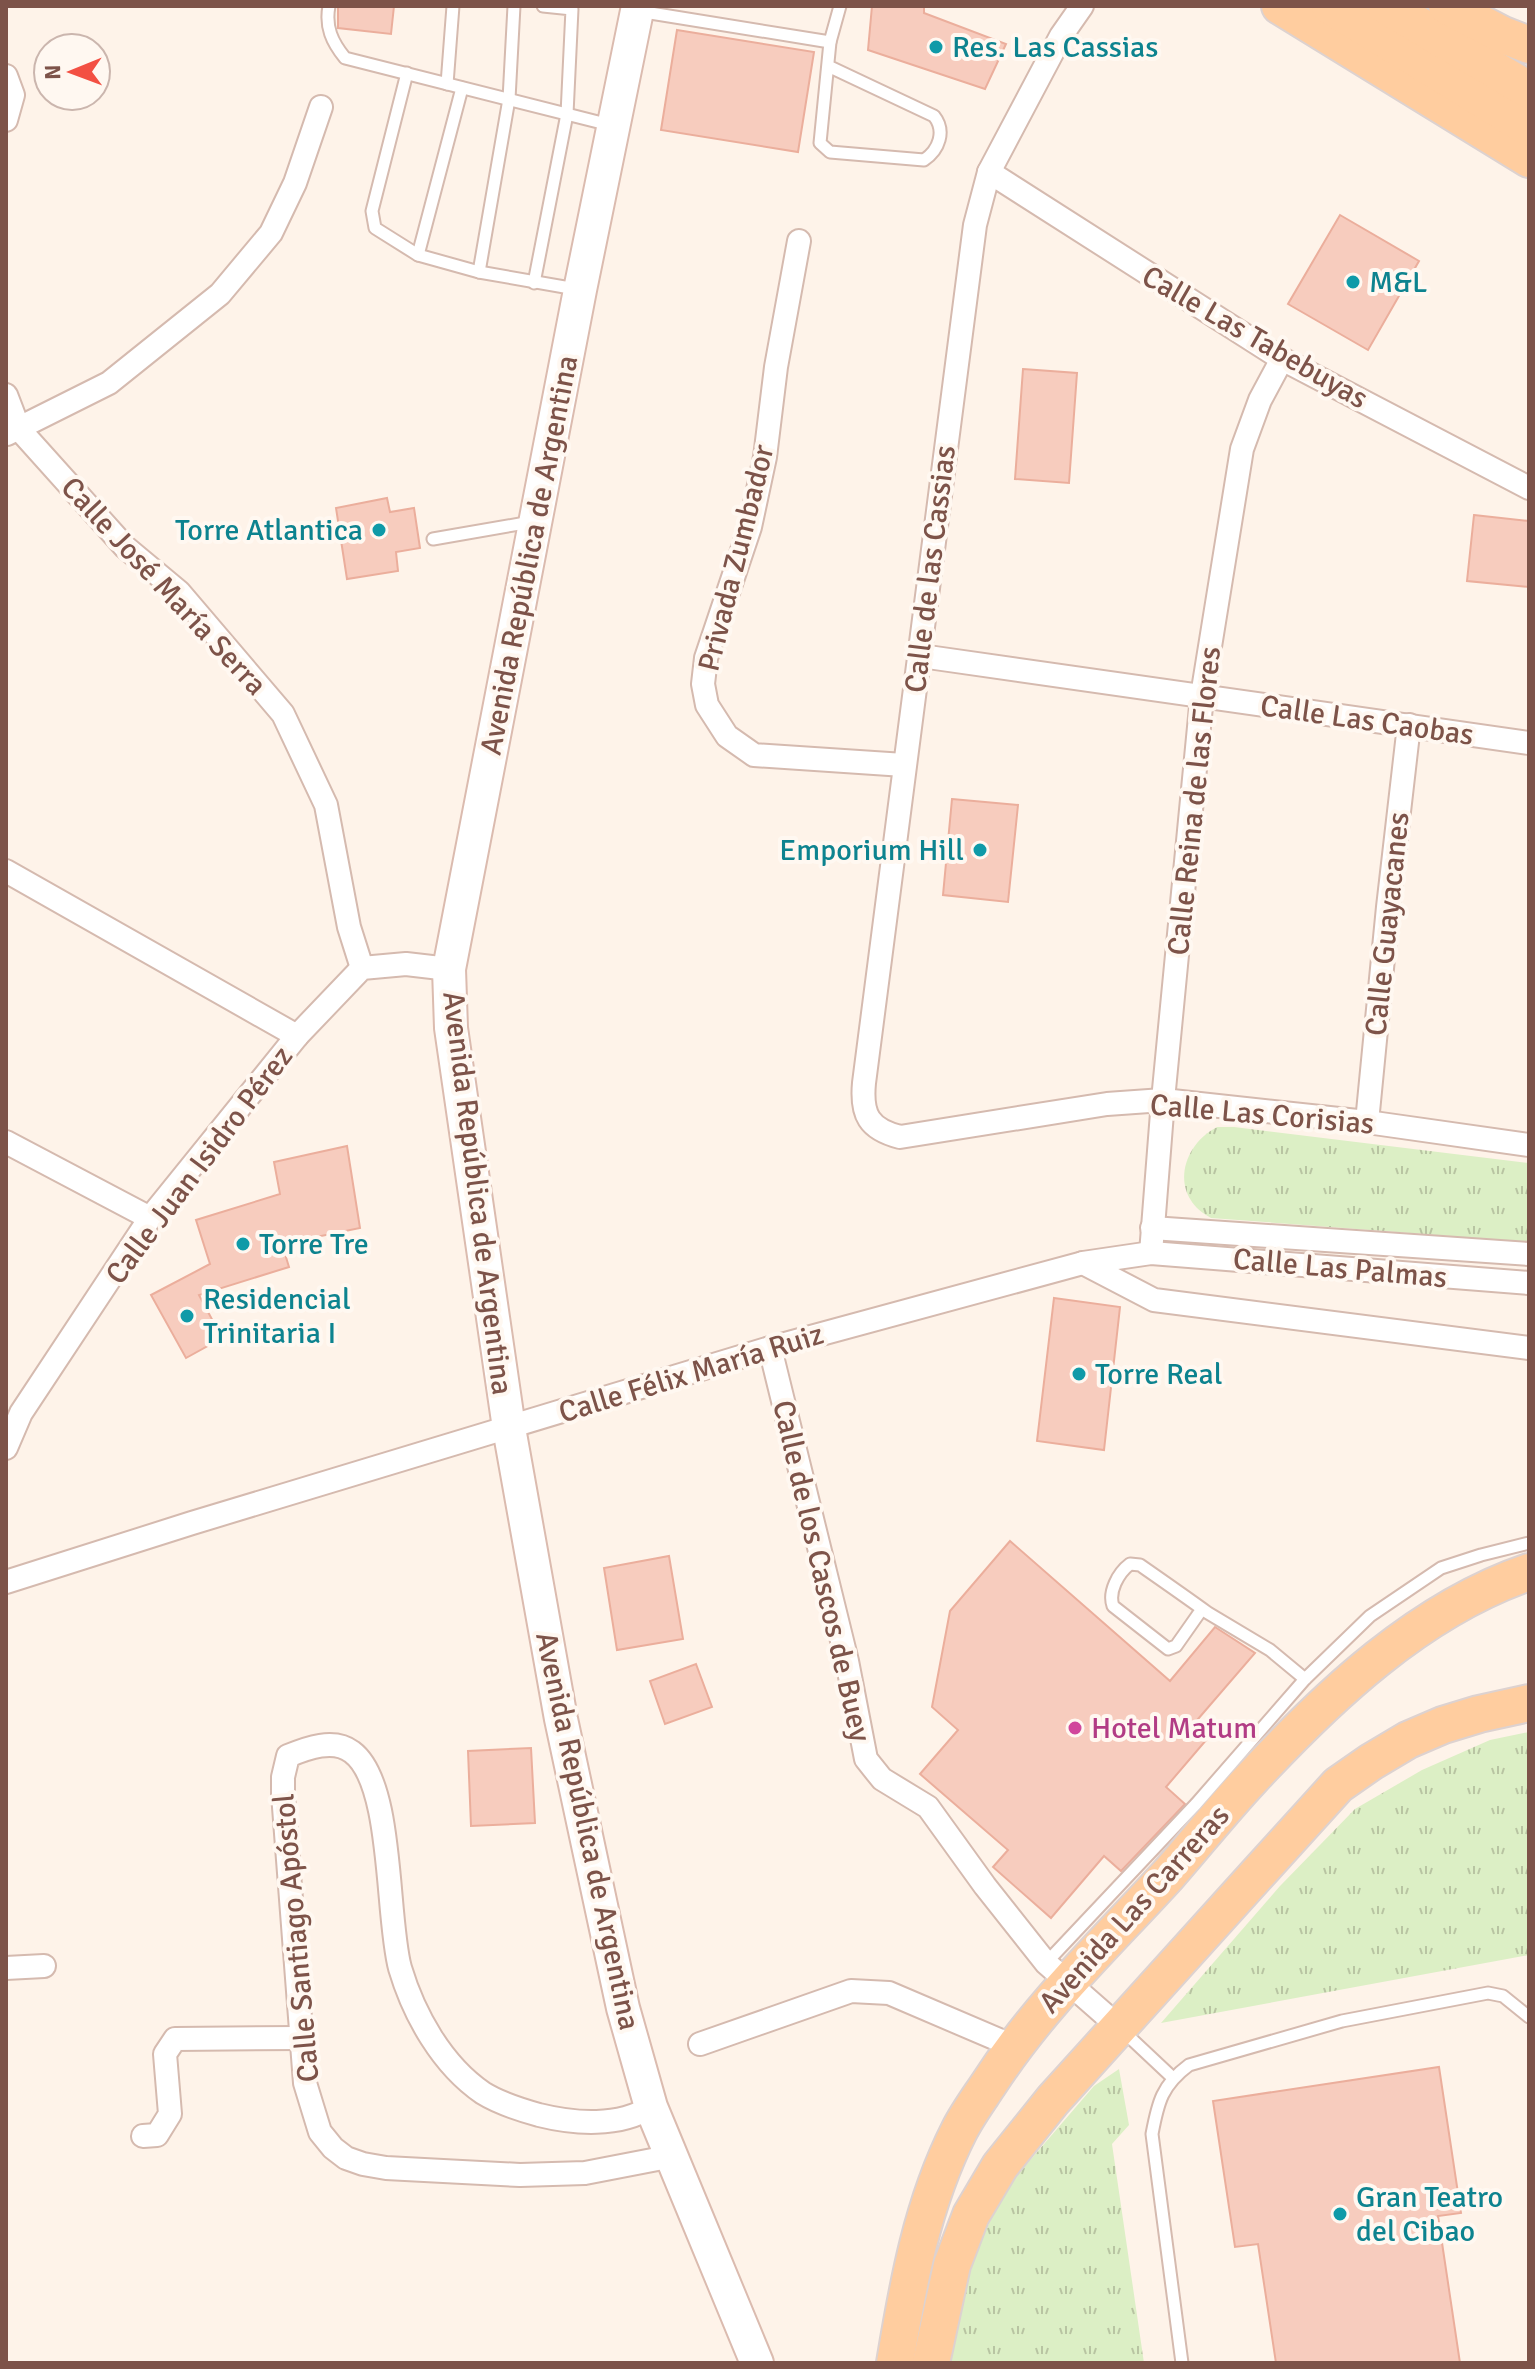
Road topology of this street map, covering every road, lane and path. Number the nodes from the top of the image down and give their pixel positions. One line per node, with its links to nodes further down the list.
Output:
1 (329, 6): 16 (lane)
2 (453, 6): 18 (lane)
3 (514, 6): 21 (lane)
4 (543, 6): 23 (lane)
5 (840, 6): 13 (lane)
6 (1082, 6): 28 (street, Calle de las Cassias)
7 (1280, 6): 27 (main road)
8 (1330, 6): 26 (main road)
9 (1386, 6): 20 (main road)
10 (1447, 6): 12 (main road); 14 (main road)
11 (638, 9): 13 (lane); 25 (main road, Avenida República de Argentina)
12 (1529, 17)
13 (830, 42): 15 (lane)
14 (1529, 45)
15 (828, 66): 15 (lane)
16 (407, 73): 18 (lane); 30 (lane)
17 (6, 76): 24 (street)
18 (447, 84): 19 (lane)
19 (462, 88): 21 (lane); 30 (lane)
20 (1529, 90)
21 (509, 99): 23 (lane); 31 (lane)
22 (321, 107): 36 (street)
23 (567, 114): 25 (lane); 32 (lane)
24 (6, 120)
25 (614, 126): 33 (main road, Avenida República de Argentina)
26 (1529, 128)
27 (1529, 159)
28 (989, 172): 34 (street, Calle Las Tabebuyas); 40 (street, Calle de las Cassias)
29 (799, 241): 44 (street, Privada Zumbador)
30 (418, 255): 31 (lane)
31 (479, 272): 32 (lane)
32 (534, 283): 33 (lane)
33 (580, 290): 38 (main road, Avenida República de Argentina)
34 (1282, 359): 37 (street, Calle Las Tabebuyas); 41 (street, Calle Reina de las Flores)
35 (6, 395): 36 (street, Calle José María Serra)
36 (13, 432): 46 (street, Calle José María Serra)
37 (1529, 488)
38 (536, 521): 39 (lane); 47 (main road, Avenida República de Argentina)
39 (433, 539)
40 (921, 656): 41 (street, Calle Las Caobas); 44 (street, Calle de las Cassias)
41 (1202, 696): 42 (street, Calle Las Caobas); 49 (street, Calle Reina de las Flores)
42 (1409, 725): 43 (street, Calle Las Caobas); 50 (street, Calle Guayacanes)
43 (1529, 743)
44 (904, 765): 51 (street, Calle de las Cassias)
45 (6, 871): 48 (street)
46 (362, 968): 47 (street); 48 (street, Calle Juan Isidro Pérez)
47 (449, 969): 63 (main road, Avenida República de Argentina)
48 (297, 1036): 54 (street, Calle Juan Isidro Pérez)
49 (1163, 1100): 50 (street, Calle Las Corisias); 51 (street, Calle Las Corisias); 55 (street, Calle Reina de las Flores)
50 (1367, 1122): 53 (street, Calle Las Corisias)
51 (900, 1137)
52 (6, 1142): 54 (street)
53 (1529, 1145)
54 (150, 1218): 62 (street, Calle Juan Isidro Pérez)
55 (1152, 1228): 56 (street, Calle Reina de las Flores); 57 (street, Calle Las Palmas)
56 (1151, 1253): 58 (street, Calle Félix María Ruiz); 59 (street, Calle Las Palmas)
57 (1529, 1254)
58 (1083, 1263): 60 (street, Calle Félix María Ruiz); 61 (street)
59 (1529, 1283)
60 (770, 1348): 63 (street, Calle Félix María Ruiz); 74 (street, Calle de los Cascos de Buey)
61 (1529, 1348)
62 (13, 1410): 64 (street, Calle Juan Isidro Pérez)
63 (509, 1428): 67 (street, Calle Félix María Ruiz); 81 (main road, Avenida República de Argentina)
64 (6, 1448)
65 (1529, 1545): 68 (main road); 70 (lane)
66 (1529, 1572): 68 (main road, Avenida Las Carreras)
67 (6, 1582)
68 (1475, 1594): 74 (main road, Avenida Las Carreras)
69 (1202, 1609): 69 (lane); 70 (lane)
70 (1305, 1679): 74 (lane)
71 (1529, 1703): 76 (main road)
72 (44, 1966): 73 (street)
73 (6, 1968)
74 (1056, 1972): 76 (street, Calle de los Cascos de Buey); 79 (main road, Avenida Las Carreras)
75 (1529, 2017): 80 (lane)
76 (1119, 2027): 80 (lane); 86 (main road)
77 (301, 2038): 81 (street, Calle Santiago Apóstol); 82 (street); 83 (street, Calle Santiago Apóstol)
78 (700, 2044): 79 (street)
79 (1013, 2046): 85 (main road, Avenida Las Carreras)
80 (1173, 2078): 87 (lane)
81 (651, 2107): 83 (main road, Avenida República de Argentina)
82 (143, 2136)
83 (673, 2156): 84 (main road, Avenida República de Argentina)
84 (757, 2363)
85 (895, 2363)
86 (931, 2363)
87 (1182, 2363)

